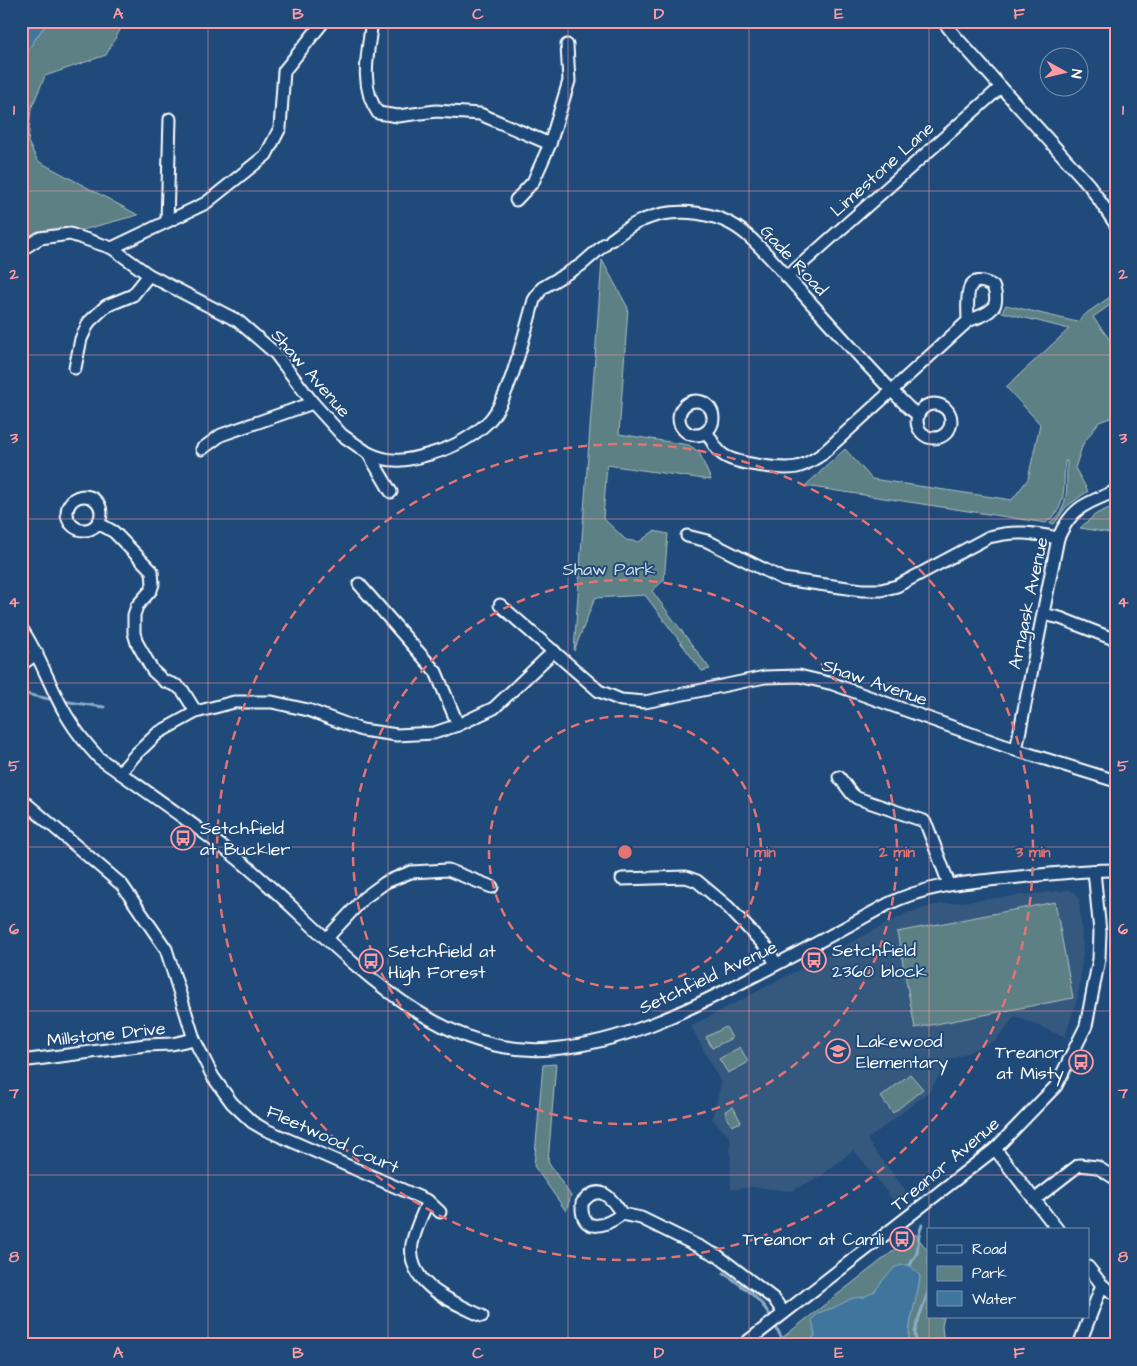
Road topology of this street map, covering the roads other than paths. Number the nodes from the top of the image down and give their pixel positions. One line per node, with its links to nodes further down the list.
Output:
1 (324, 21): 9 (street)
2 (372, 21): 7 (street)
3 (943, 21): 5 (street)
4 (567, 45): 7 (street)
5 (1001, 87): 10 (street); 14 (street, Limestone Lane)
6 (170, 119): 9 (street)
7 (550, 144): 8 (street)
8 (516, 200)
9 (167, 222): 11 (street)
10 (1116, 225)
11 (112, 248): 12 (street, Shaw Avenue); 13 (street, Shaw Avenue)
12 (21, 250)
13 (149, 275): 16 (street); 18 (street, Shaw Avenue)
14 (787, 277): 17 (street, Gade Road); 22 (street, Gade Road)
15 (968, 321): 17 (street)
16 (75, 368)
17 (892, 391): 19 (street, Gade Road); 20 (street)
18 (314, 403): 21 (street); 22 (street, Shaw Avenue)
19 (918, 415)
20 (707, 432)
21 (202, 449)
22 (368, 453): 24 (street, Shaw Avenue)
23 (1116, 491): 27 (street, Arngask Avenue)
24 (391, 492)
25 (98, 523): 36 (street)
26 (687, 536): 27 (street)
27 (1058, 538): 30 (street, Arngask Avenue)
28 (359, 584): 37 (street)
29 (500, 605): 33 (street, Shaw Avenue)
30 (1043, 614): 32 (street); 38 (street, Arngask Avenue)
31 (21, 628): 34 (street, Setchfield Avenue)
32 (1116, 640)
33 (554, 651): 37 (street); 38 (street, Shaw Avenue)
34 (37, 653): 35 (street); 39 (street, Setchfield Avenue)
35 (21, 665)
36 (196, 712): 37 (street); 39 (street)
37 (458, 725)
38 (1016, 750): 41 (street, Shaw Avenue)
39 (120, 773): 48 (street, Setchfield Avenue)
40 (839, 778): 46 (street)
41 (1116, 781)
42 (21, 799): 50 (street, Fleetwood Court)
43 (1116, 870): 44 (street, Setchfield Avenue)
44 (1094, 871): 46 (street, Setchfield Avenue); 52 (street, Treanor Avenue)
45 (622, 879): 49 (street)
46 (949, 884): 49 (street, Setchfield Avenue)
47 (492, 887): 48 (street)
48 (327, 938): 49 (street, Setchfield Avenue)
49 (776, 964)
50 (194, 1039): 51 (street, Millstone Drive); 55 (street, Fleetwood Court)
51 (21, 1061)
52 (996, 1149): 54 (street); 62 (street, Treanor Avenue)
53 (1116, 1179): 54 (street)
54 (1034, 1200): 58 (street)
55 (428, 1201): 56 (street, Fleetwood Court); 63 (street)
56 (440, 1212)
57 (622, 1214): 62 (street)
58 (1056, 1228)
59 (1090, 1270): 60 (street)
60 (1102, 1285): 61 (street); 64 (street)
61 (1116, 1295)
62 (784, 1313): 66 (street, Treanor Avenue)
63 (482, 1316)
64 (1090, 1316)
65 (1089, 1318): 67 (street)
66 (744, 1345)
67 (1079, 1345)

